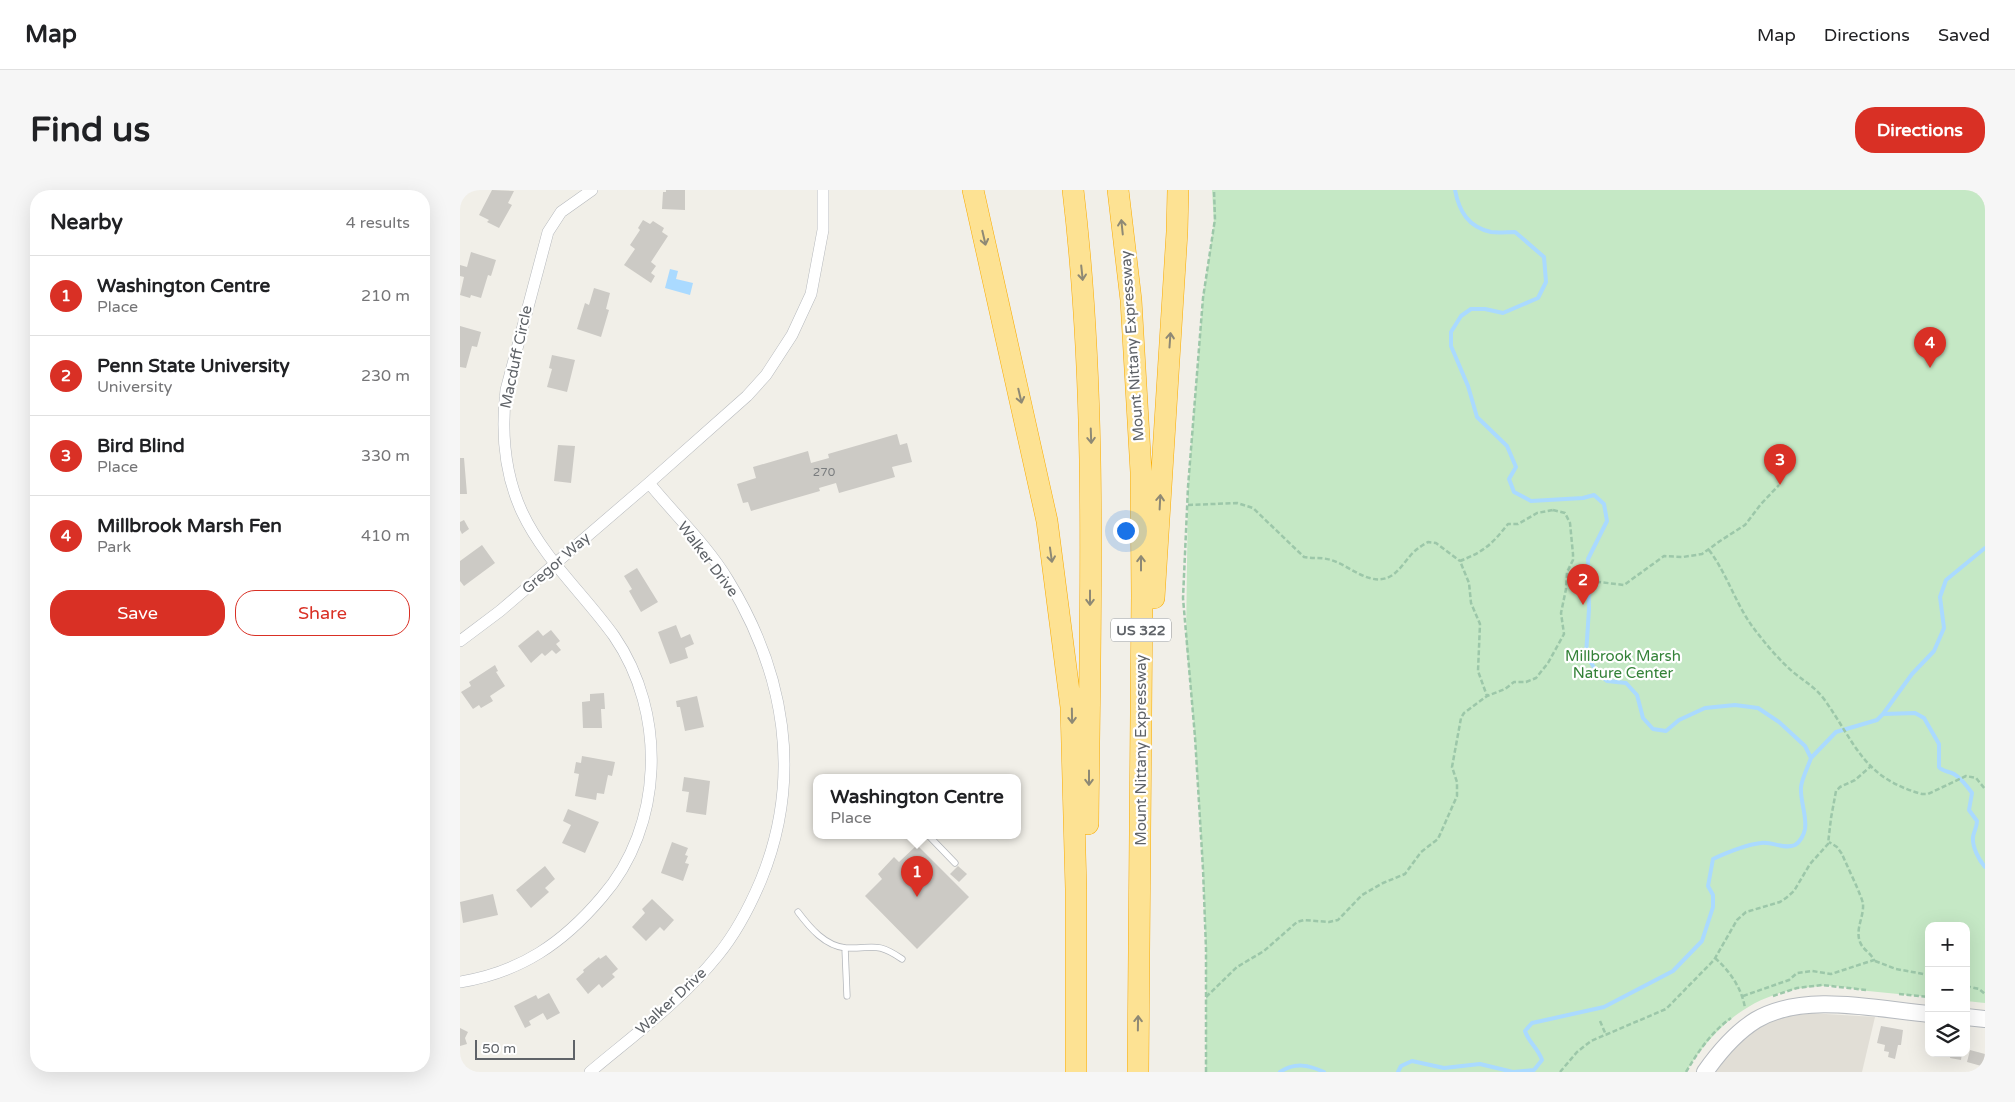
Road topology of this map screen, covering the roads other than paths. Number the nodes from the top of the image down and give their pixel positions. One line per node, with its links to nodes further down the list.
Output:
1 (592, 190): 8 (street, Macduff Circle)
2 (823, 190): 7 (street)
3 (973, 190): 22 (highway, one-way to 22)
4 (1073, 190): 23 (highway, US 322, one-way to 23)
5 (1118, 190): 13 (highway, Mount Nittany Expressway / US 322, one-way to 5)
6 (1178, 190): 13 (highway, one-way to 6)
7 (650, 484): 8 (street, Gregor Way); 21 (street, Walker Drive)
8 (556, 563): 9 (street, Gregor Way); 16 (street, Macduff Circle)
9 (460, 641)
10 (932, 839): 11 (lane)
11 (955, 863)
12 (798, 912): 14 (lane)
13 (1139, 935): 24 (highway, Mount Nittany Expressway / US 322, one-way to 13)
14 (845, 948): 15 (lane); 17 (lane)
15 (902, 958)
16 (460, 982)
17 (847, 996)
18 (1925, 1014): 25 (street)
19 (1970, 1017): 20 (street)
20 (1985, 1019)
21 (598, 1069)
22 (1076, 1072)
23 (1087, 1072)
24 (1138, 1072)
25 (1705, 1072)

